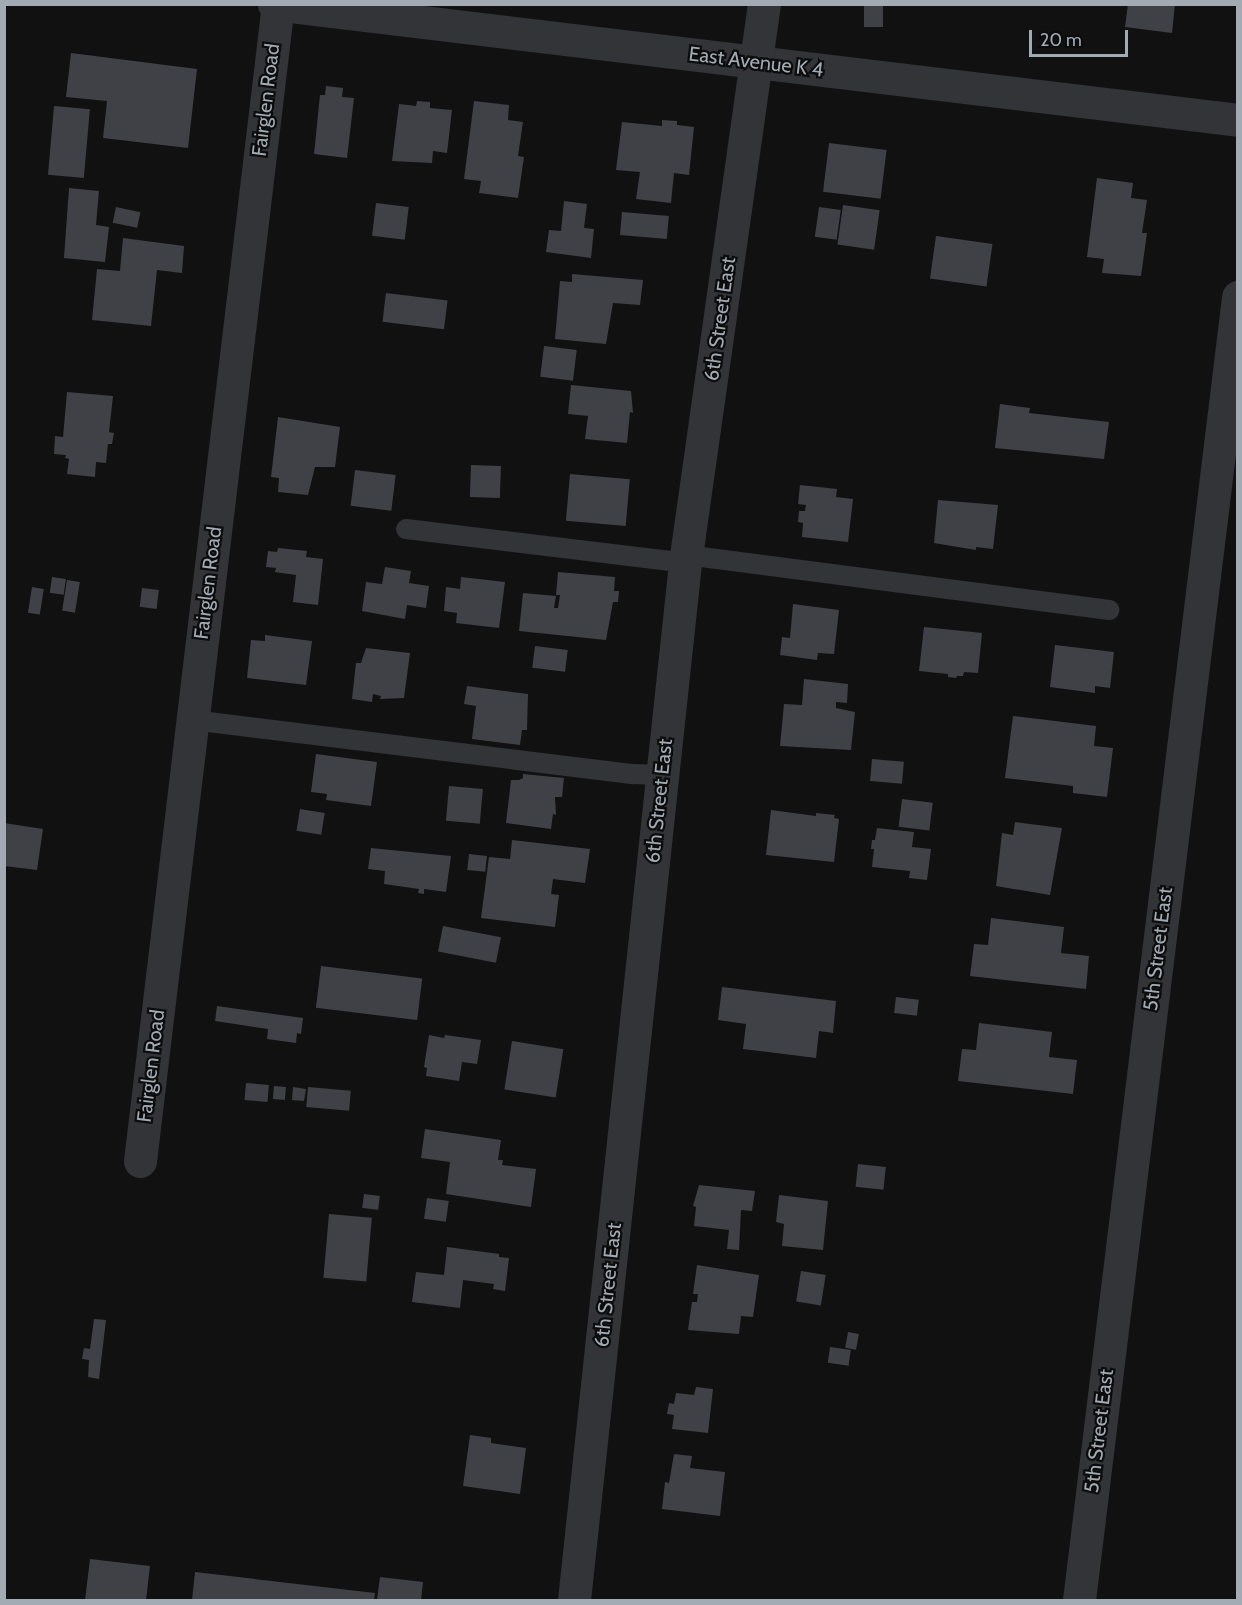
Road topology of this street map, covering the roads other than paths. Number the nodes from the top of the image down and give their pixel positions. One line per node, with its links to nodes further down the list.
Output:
1 (764, 4): 3 (street, 6th Street East)
2 (277, 5): 3 (street, East Avenue K 4); 9 (street, Fairglen Road)
3 (757, 62): 4 (street, East Avenue K 4); 7 (street, 6th Street East)
4 (1238, 120)
5 (1238, 297): 13 (street, 5th Street East)
6 (406, 529): 7 (lane)
7 (685, 559): 8 (lane); 10 (street, 6th Street East)
8 (1110, 610)
9 (192, 720): 10 (lane); 11 (street, Fairglen Road)
10 (662, 775): 12 (street, 6th Street East)
11 (140, 1161)
12 (574, 1600)
13 (1079, 1600)

